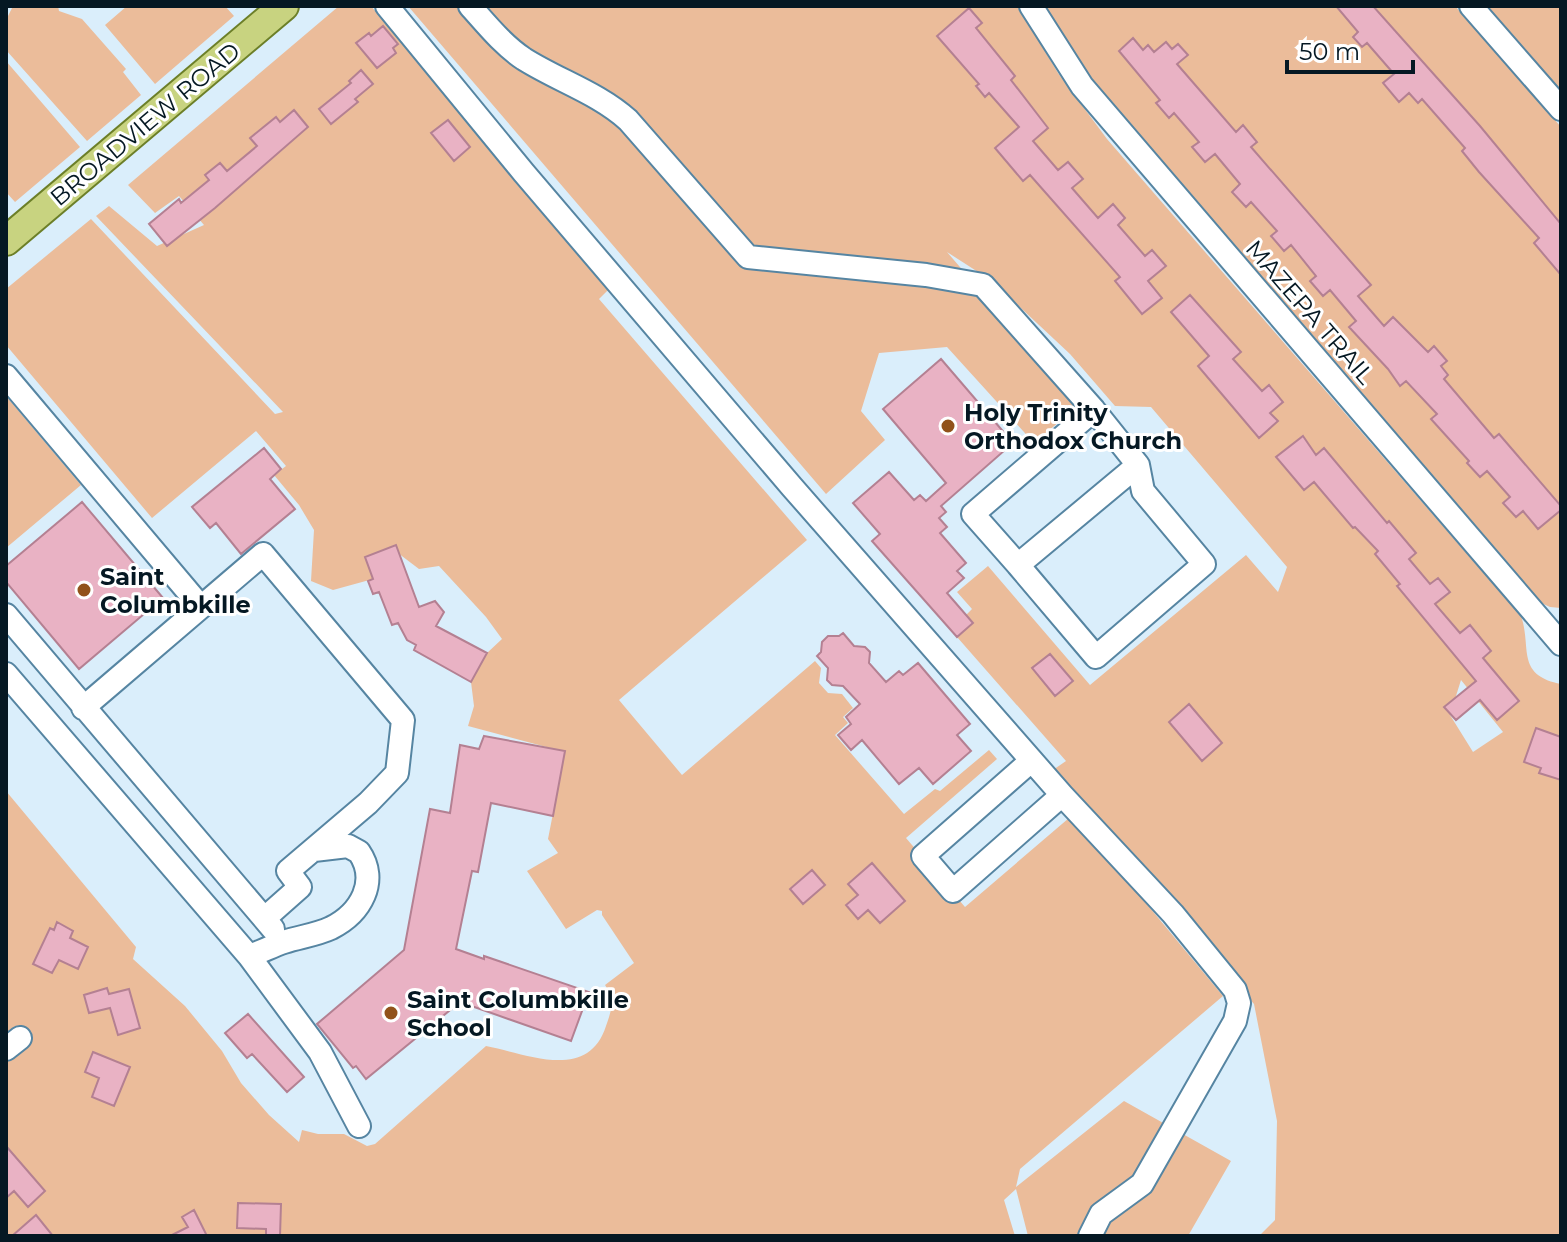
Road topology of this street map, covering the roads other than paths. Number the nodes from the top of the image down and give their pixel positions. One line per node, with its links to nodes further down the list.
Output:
1 (284, 6): 7 (main road, BROADVIEW ROAD)
2 (387, 6): 17 (street)
3 (470, 6): 9 (street)
4 (1031, 6): 14 (street, MAZEPA TRAIL)
5 (1471, 6): 6 (street)
6 (1561, 109)
7 (6, 241)
8 (6, 376): 12 (street)
9 (1094, 410): 10 (street); 11 (street)
10 (1138, 465): 11 (street); 11 (street)
11 (1018, 565)
12 (201, 607): 16 (street); 19 (street)
13 (6, 615): 16 (street)
14 (1561, 644)
15 (6, 674): 22 (street)
16 (83, 708): 20 (street)
17 (1031, 761): 18 (street); 18 (street)
18 (1062, 795): 24 (street)
19 (314, 850): 20 (street); 21 (street)
20 (265, 918): 21 (street)
21 (285, 942): 22 (street)
22 (249, 956): 23 (street)
23 (359, 1126)
24 (1090, 1236)

